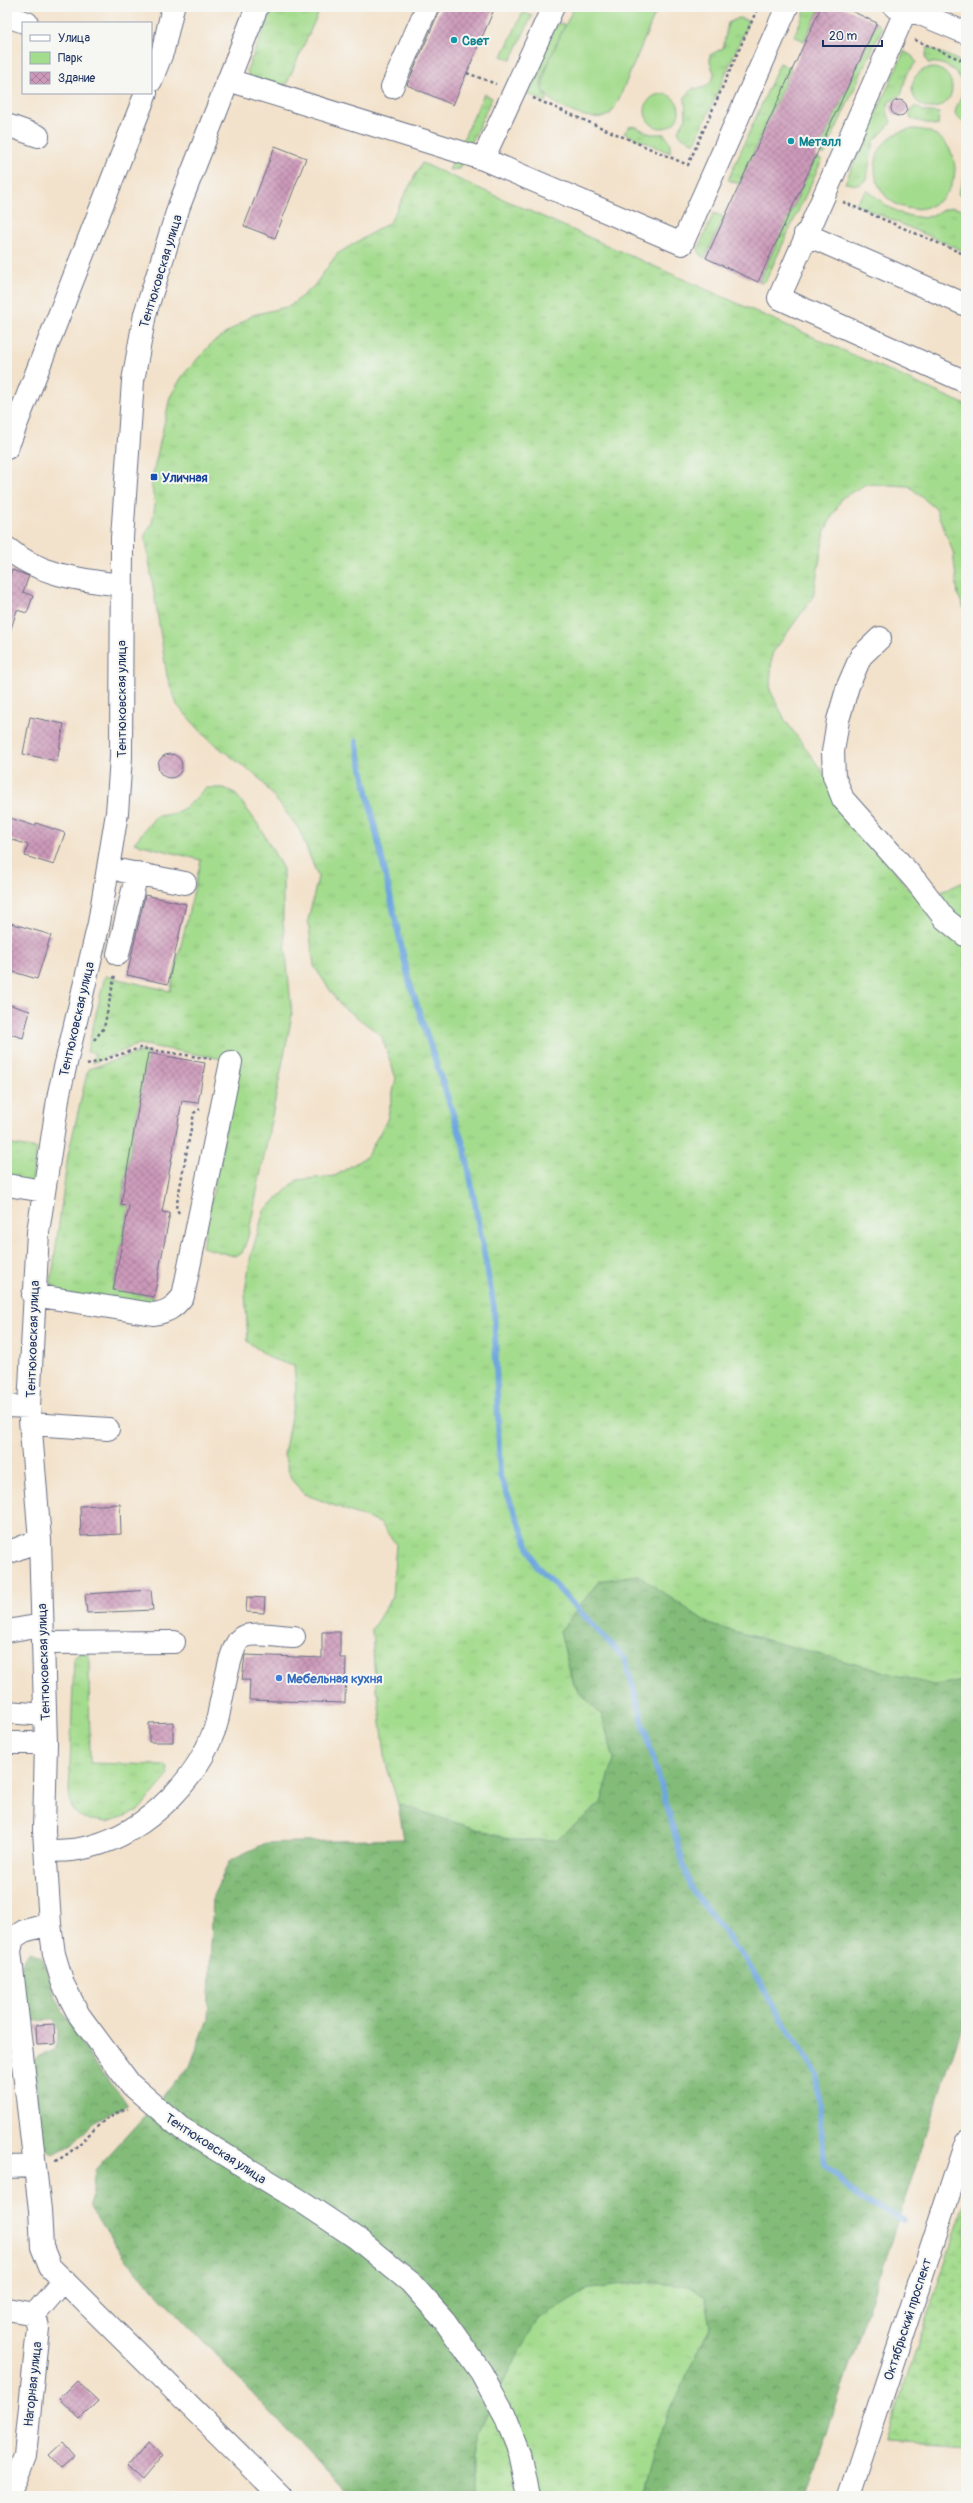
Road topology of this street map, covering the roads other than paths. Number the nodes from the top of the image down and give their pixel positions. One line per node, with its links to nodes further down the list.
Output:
1 (173, 7): 8 (street)
2 (257, 7): 20 (street, Тентюковская улица)
3 (427, 7): 10 (street)
4 (553, 7): 14 (street)
5 (787, 7): 14 (street)
6 (900, 9): 7 (street); 15 (street)
7 (966, 33)
8 (153, 72)
9 (238, 83): 14 (street)
10 (392, 87)
11 (146, 94): 18 (street)
12 (7, 125): 13 (street)
13 (38, 136)
14 (484, 159)
15 (805, 234): 16 (street); 17 (street)
16 (966, 305)
17 (966, 382)
18 (7, 448)
19 (7, 548): 20 (street)
20 (121, 585): 22 (street, Тентюковская улица)
21 (880, 638): 25 (street)
22 (109, 868): 23 (street); 29 (street, Тентюковская улица)
23 (137, 873): 24 (street); 26 (street)
24 (185, 883)
25 (966, 936)
26 (118, 954)
27 (231, 1062): 30 (street)
28 (7, 1185): 29 (street)
29 (44, 1191): 30 (street, Тентюковская улица)
30 (33, 1295): 32 (street, Тентюковская улица)
31 (7, 1406): 32 (street)
32 (30, 1416): 33 (street); 34 (street, Тентюковская улица)
33 (108, 1429)
34 (40, 1540): 35 (street); 37 (street, Тентюковская улица)
35 (7, 1553)
36 (7, 1631): 37 (street)
37 (42, 1634): 39 (street); 41 (street, Тентюковская улица)
38 (294, 1637): 44 (street)
39 (174, 1642)
40 (7, 1712): 41 (street)
41 (45, 1715): 43 (street, Тентюковская улица)
42 (7, 1743): 43 (street)
43 (46, 1743): 44 (street, Тентюковская улица)
44 (45, 1851): 45 (street, Тентюковская улица)
45 (50, 1924): 46 (street); 55 (street, Тентюковская улица)
46 (10, 1937): 48 (street)
47 (966, 2142): 56 (street, Октябрьский проспект)
48 (35, 2166): 49 (street); 50 (street)
49 (7, 2167)
50 (64, 2280): 52 (street); 54 (street)
51 (7, 2309): 52 (street)
52 (35, 2314): 53 (street, Нагорная улица)
53 (7, 2494)
54 (281, 2496)
55 (529, 2496)
56 (849, 2496)

